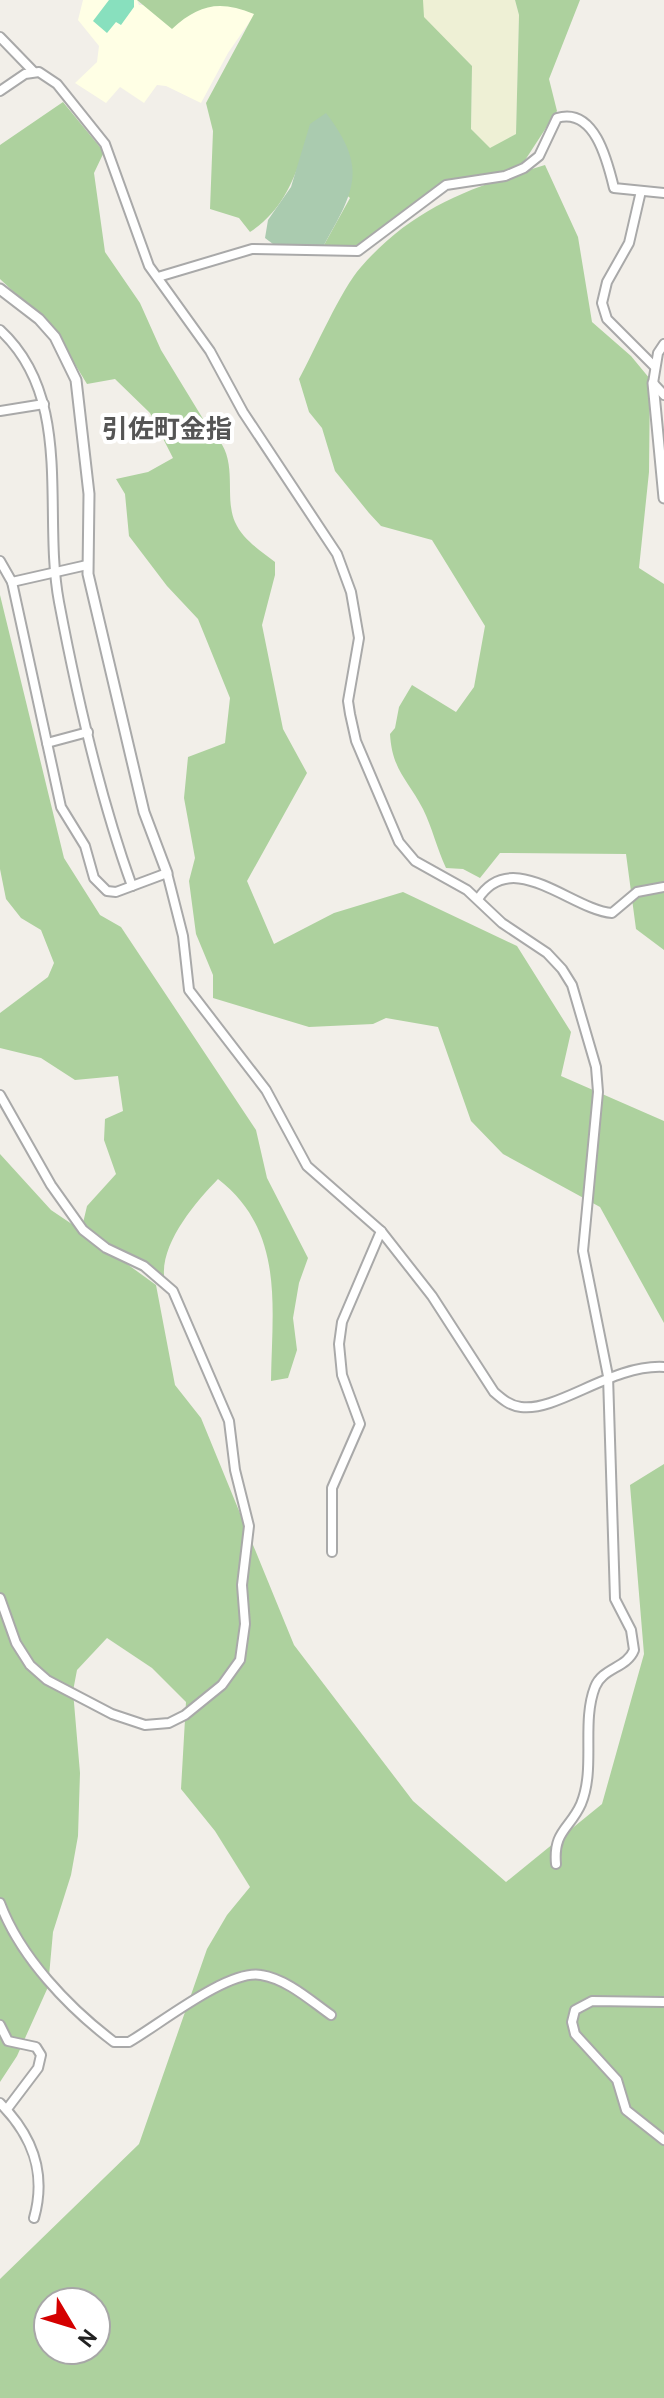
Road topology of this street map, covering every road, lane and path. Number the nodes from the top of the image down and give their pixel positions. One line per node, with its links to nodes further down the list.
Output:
1 (0, 37): 2 (street)
2 (33, 71): 3 (street); 6 (street)
3 (0, 91)
4 (641, 191): 5 (street); 6 (street); 10 (street)
5 (664, 193)
6 (158, 277): 25 (street)
7 (0, 289): 17 (street)
8 (0, 330): 13 (street)
9 (664, 344): 10 (street)
10 (654, 366): 11 (street)
11 (653, 383): 12 (street); 15 (street)
12 (664, 395)
13 (44, 404): 14 (street); 18 (street)
14 (0, 411)
15 (664, 498)
16 (0, 561): 19 (street)
17 (87, 565): 18 (street); 22 (street)
18 (54, 571): 19 (street); 20 (street)
19 (12, 582): 21 (street)
20 (88, 732): 21 (street); 23 (street)
21 (47, 743): 23 (street)
22 (167, 873): 23 (street); 27 (street)
23 (132, 886)
24 (664, 887): 25 (street)
25 (478, 899): 29 (street)
26 (0, 1095): 31 (street)
27 (381, 1231): 29 (street); 30 (street)
28 (664, 1367): 29 (street)
29 (608, 1376): 32 (street)
30 (332, 1552)
31 (0, 1598)
32 (556, 1864)
33 (0, 1903): 35 (street)
34 (664, 2002): 38 (street)
35 (331, 2015)
36 (0, 2025): 37 (street)
37 (3, 2106): 39 (street)
38 (664, 2140)
39 (34, 2218)

